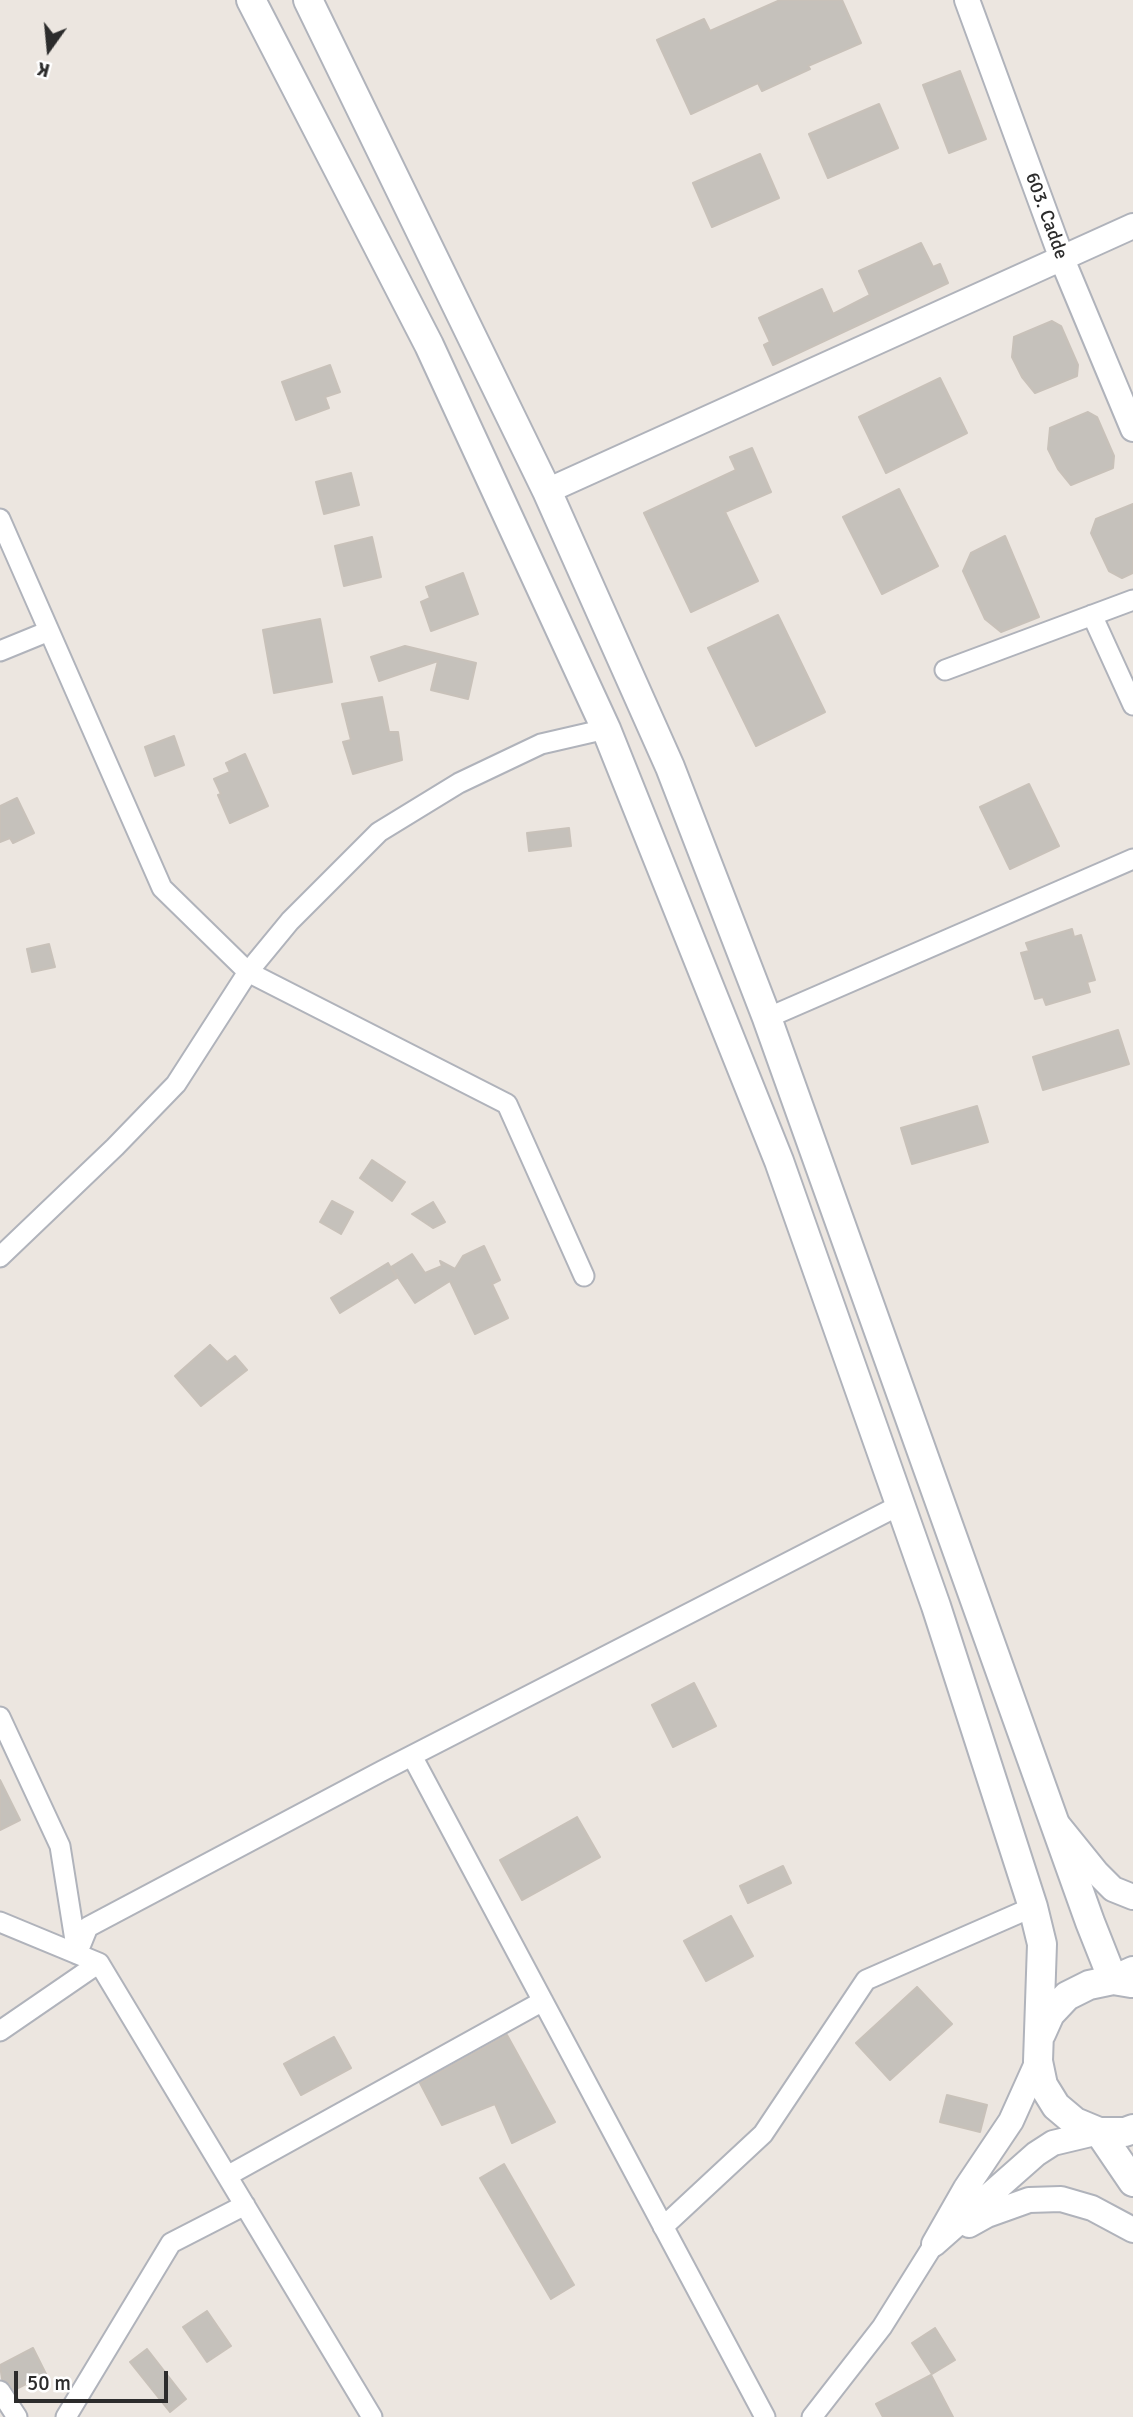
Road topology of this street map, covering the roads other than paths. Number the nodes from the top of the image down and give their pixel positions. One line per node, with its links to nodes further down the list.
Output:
1 (251, 0): 15 (main road)
2 (308, 0): 7 (main road)
3 (967, 0): 5 (street, 603. Cadde)
4 (1133, 226): 5 (street)
5 (1062, 259): 6 (street, 603. Cadde); 7 (street)
6 (1133, 429)
7 (547, 491): 18 (main road)
8 (0, 519): 11 (street)
9 (1133, 600): 10 (street)
10 (1092, 615): 13 (street); 14 (street)
11 (49, 631): 12 (street); 17 (street)
12 (0, 651)
13 (946, 670)
14 (1133, 705)
15 (606, 729): 17 (street); 21 (main road)
16 (1133, 859): 18 (street)
17 (248, 972): 19 (street); 20 (street)
18 (767, 1018): 24 (main road)
19 (0, 1257)
20 (584, 1276)
21 (900, 1506): 23 (street); 26 (main road)
22 (0, 1717): 28 (street)
23 (412, 1756): 28 (street); 31 (street)
24 (1054, 1819): 25 (street); 30 (main road)
25 (1133, 1897)
26 (1033, 1908): 33 (main road); 39 (street)
27 (0, 1922): 28 (street)
28 (77, 1954): 29 (street)
29 (99, 1963): 32 (street); 36 (street)
30 (1126, 1978): 33 (main road)
31 (543, 2001): 36 (street); 39 (street)
32 (0, 2031)
33 (1039, 2049): 35 (main road); 41 (street)
34 (1133, 2129): 35 (main road)
35 (1099, 2132): 37 (main road); 41 (street)
36 (227, 2176): 38 (street)
37 (1133, 2182)
38 (245, 2205): 44 (street); 45 (street)
39 (663, 2227): 46 (street)
40 (1133, 2230): 41 (street)
41 (934, 2244): 47 (street)
42 (0, 2392): 43 (street)
43 (17, 2417)
44 (66, 2417)
45 (372, 2417)
46 (765, 2417)
47 (812, 2417)

